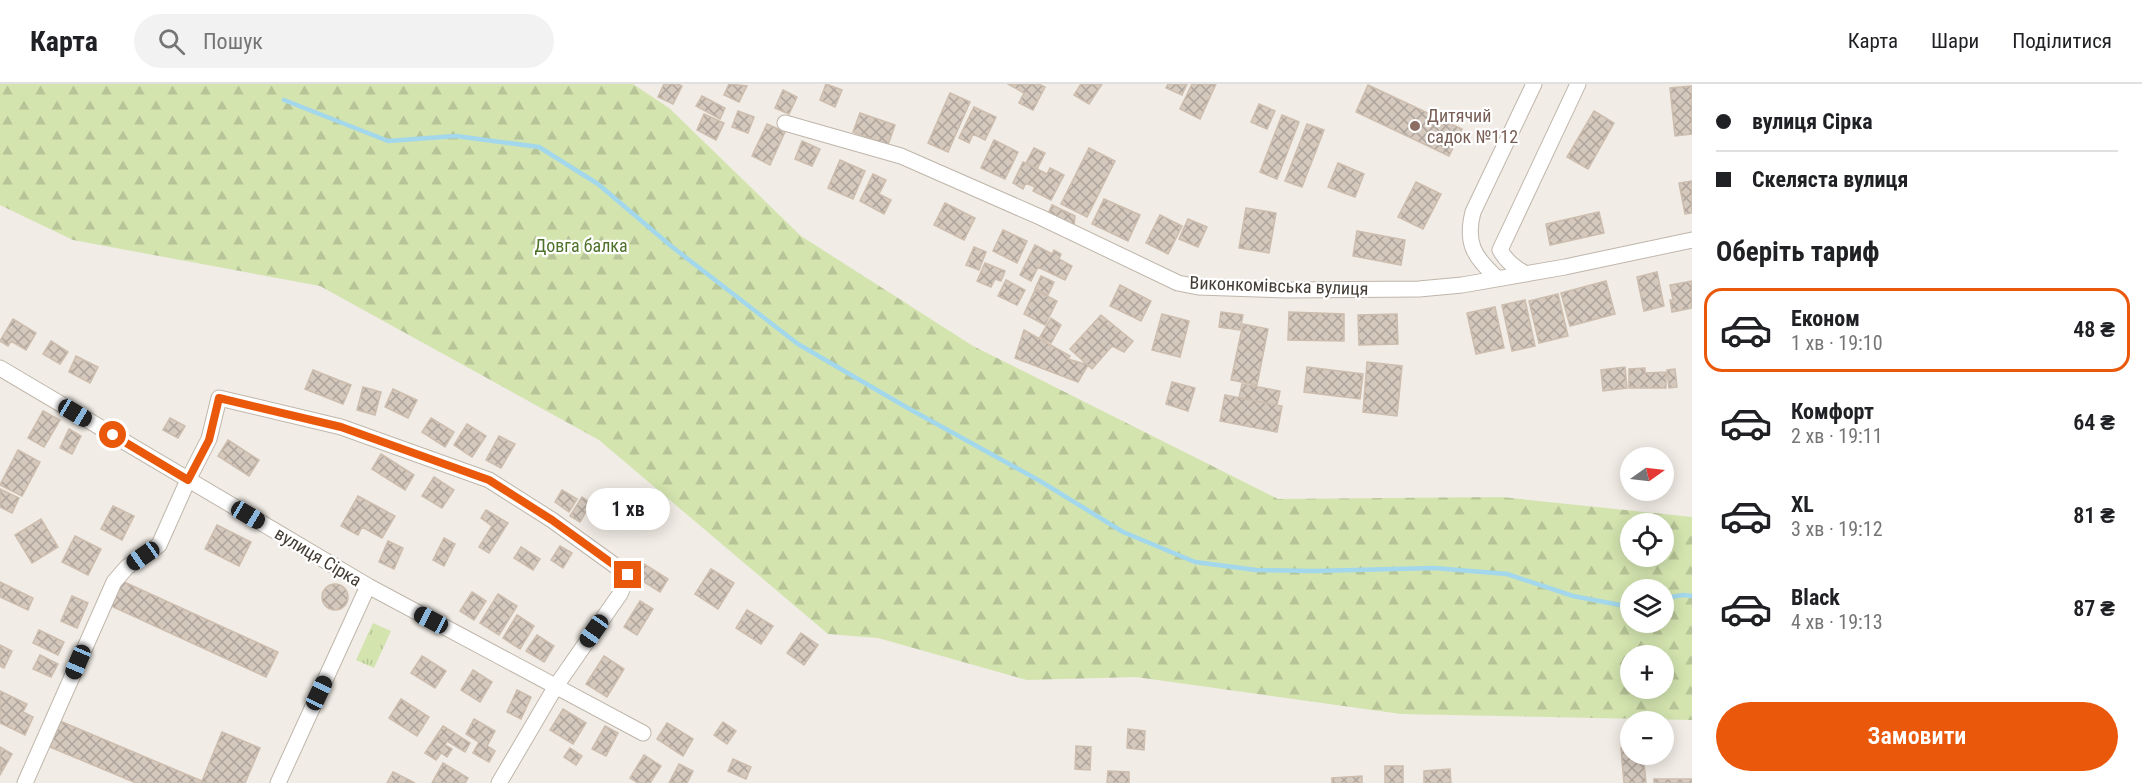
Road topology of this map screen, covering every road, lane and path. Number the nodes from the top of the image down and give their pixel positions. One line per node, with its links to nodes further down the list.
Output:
1 (1534, 84): 4 (street)
2 (1578, 84): 6 (street)
3 (785, 123): 8 (street, Виконкомівська вулиця)
4 (1470, 240): 6 (street); 8 (street)
5 (1692, 240): 7 (street, Виконкомівська вулиця)
6 (1500, 249): 7 (street)
7 (1526, 274): 8 (street, Виконкомівська вулиця)
8 (1497, 278)
9 (0, 368): 10 (street, вулиця Сірка)
10 (188, 480): 11 (street, вулиця Сірка); 12 (street); 14 (street)
11 (368, 586): 12 (street, вулиця Сірка); 15 (street)
12 (555, 686): 13 (street, вулиця Сірка); 16 (street)
13 (643, 733)
14 (25, 783)
15 (278, 783)
16 (500, 783)

